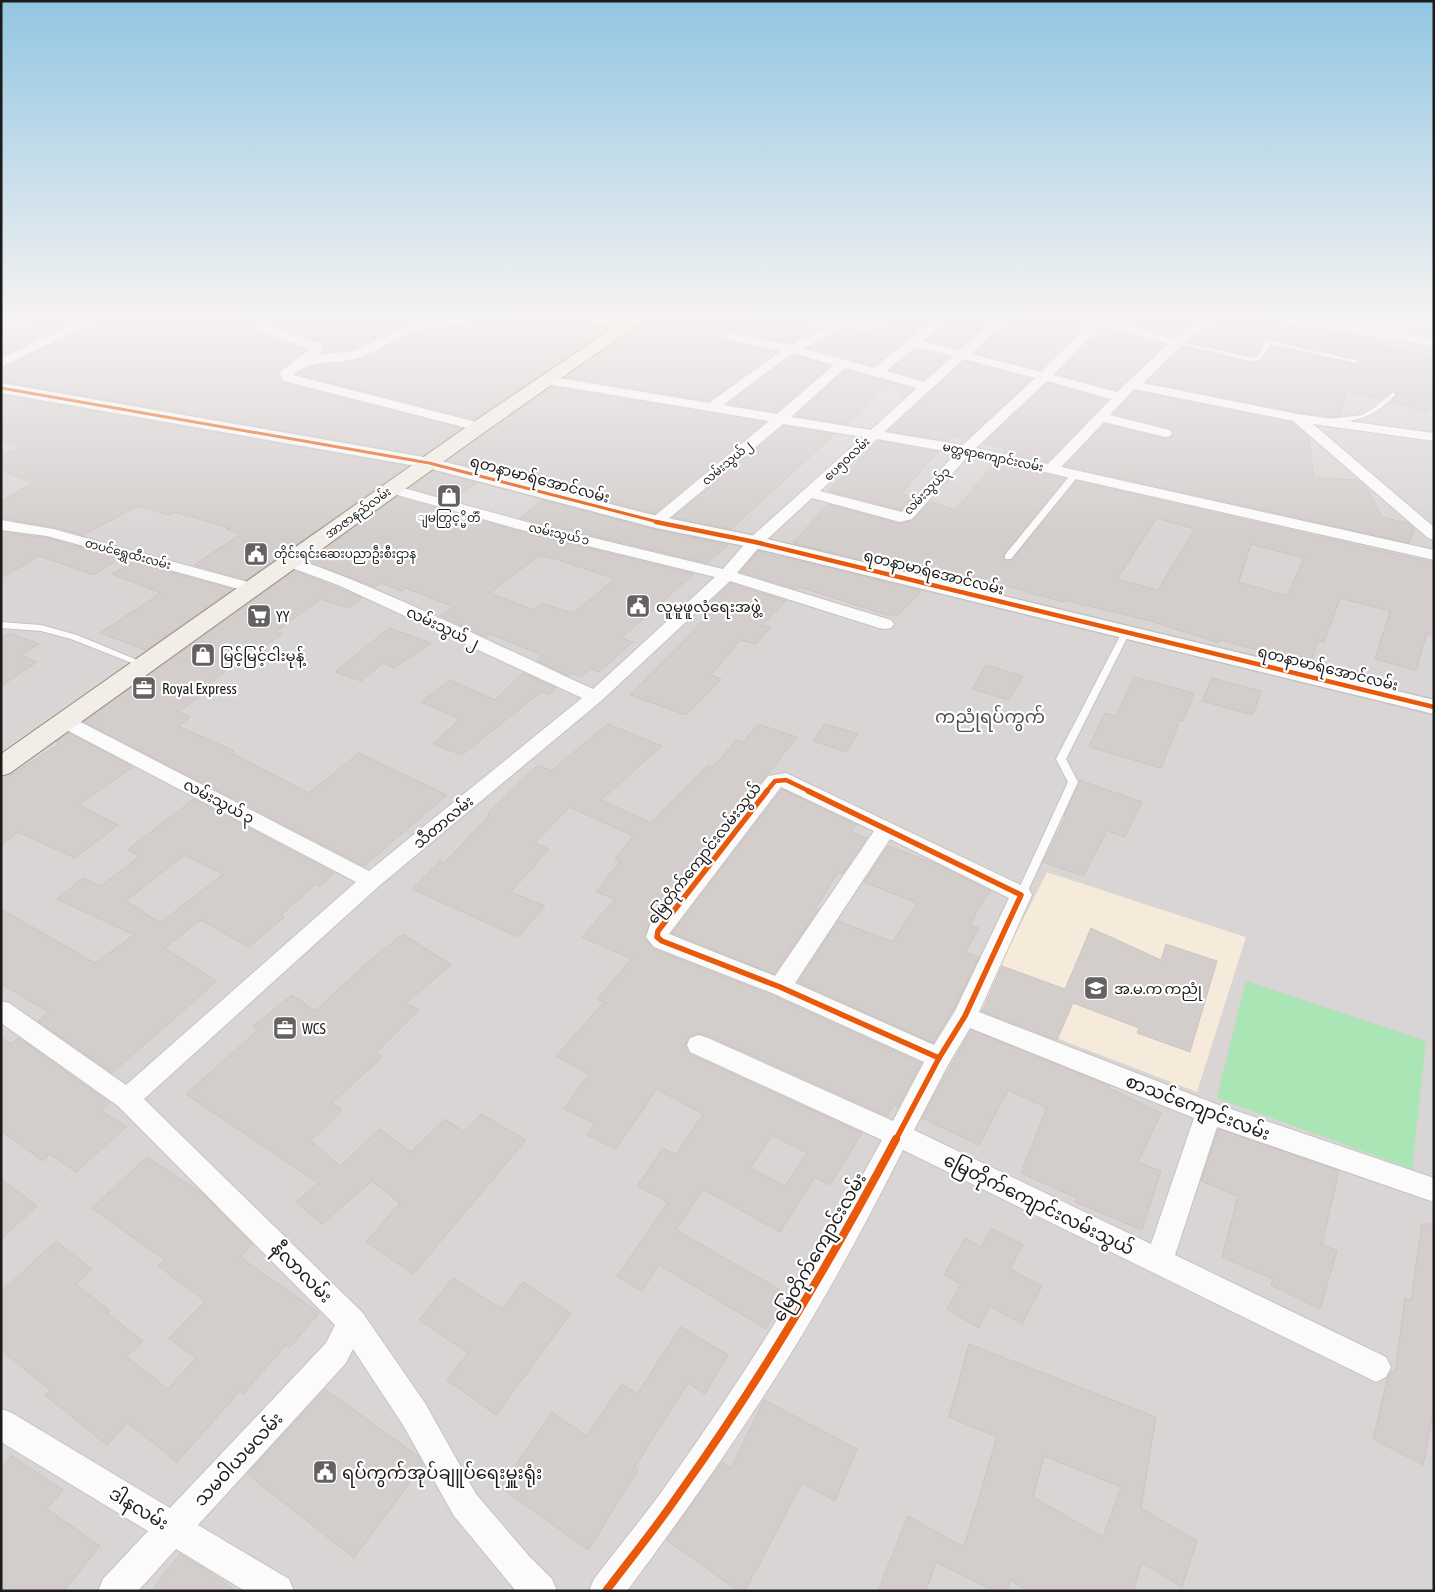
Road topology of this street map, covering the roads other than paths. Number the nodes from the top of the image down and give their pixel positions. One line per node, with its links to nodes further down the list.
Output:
1 (332, 389): 19 (street)
2 (534, 389): 19 (main road, အာဇာနည်လမ်း)
3 (601, 389): 14 (street, မတ္တရာကျောင်းလမ်း)
4 (736, 389): 14 (street)
5 (814, 389): 17 (street, လမ်းသွယ်၂)
6 (925, 389): 21 (street, ပေ၅၀လမ်း)
7 (1031, 389): 23 (street, လမ်းသွယ်၃)
8 (1091, 389): 13 (street)
9 (1128, 389): 13 (street)
10 (1154, 389): 16 (street)
11 (3, 390): 24 (street, ရတနာမာရ်အောင်လမ်း)
12 (1393, 394): 18 (lane)
13 (1120, 397): 15 (street)
14 (711, 408): 17 (street, မတ္တရာကျောင်းလမ်း)
15 (1101, 417): 20 (street); 25 (street)
16 (1297, 418): 18 (street); 31 (street)
17 (779, 420): 21 (street, မတ္တရာကျောင်းလမ်း); 29 (street, လမ်းသွယ်၂)
18 (1324, 421): 22 (street)
19 (479, 428): 24 (main road, အာဇာနည်လမ်း)
20 (1166, 433)
21 (872, 436): 23 (street, မတ္တရာကျောင်းလမ်း); 28 (street, ပေ၅၀လမ်း)
22 (1434, 437)
23 (966, 450): 25 (street, မတ္တရာကျောင်းလမ်း); 28 (street, လမ်းသွယ်၃)
24 (429, 463): 27 (main road, အာဇာနည်လမ်း); 29 (street, ရတနာမာရ်အောင်လမ်း)
25 (1051, 469): 26 (street, မတ္တရာကျောင်းလမ်း)
26 (1075, 474): 33 (street, မတ္တရာကျောင်းလမ်း); 34 (lane)
27 (392, 489): 35 (main road, အာဇာနည်လမ်း); 36 (street, လမ်းသွယ် ၁)
28 (811, 493): 32 (street, ပေ၅၀လမ်း)
29 (656, 522): 32 (street, ရတနာမာရ်အောင်လမ်း)
30 (1, 525): 37 (street, တပင်ရွှေထီးလမ်း)
31 (1434, 535)
32 (755, 542): 36 (street, သီတာလမ်း); 40 (street, ရတနာမာရ်အောင်လမ်း)
33 (1434, 555)
34 (1008, 557)
35 (290, 562): 37 (main road, အာဇာနည်လမ်း); 42 (street, လမ်းသွယ် ၂)
36 (727, 575): 39 (street, လမ်းသွယ် ၁); 42 (street, သီတာလမ်း)
37 (254, 588): 41 (main road, အာဇာနည်လမ်း)
38 (1, 624): 41 (lane)
39 (885, 624)
40 (1126, 632): 43 (street, ရတနာမာရ်အောင်လမ်း); 48 (lane)
41 (145, 665): 44 (main road, အာဇာနည်လမ်း)
42 (595, 697): 47 (street, သီတာလမ်း)
43 (1434, 707)
44 (66, 722): 45 (main road, အာဇာနည်လမ်း); 47 (street, လမ်းသွယ် ၃)
45 (1, 767)
46 (886, 829): 48 (street, မြေတိုက်ကျောင်းလမ်းသွယ်); 49 (street); 49 (street, မြေတိုက်ကျောင်းလမ်းသွယ်)
47 (371, 881): 54 (street, သီတာလမ်း)
48 (1021, 895): 51 (street, မြေတိုက်ကျောင်းလမ်း)
49 (780, 986): 53 (street, မြေတိုက်ကျောင်းလမ်းသွယ်)
50 (1, 1010): 54 (street, နီလာလမ်း)
51 (965, 1016): 53 (street, မြေတိုက်ကျောင်းလမ်း); 55 (street, စာသင်ကျောင်းလမ်း)
52 (699, 1045): 56 (street, မြေတိုက်ကျောင်းလမ်းသွယ်)
53 (939, 1058): 56 (street, မြေတိုက်ကျောင်းလမ်း)
54 (127, 1099): 59 (street, နီလာလမ်း)
55 (1209, 1113): 57 (street, စာသင်ကျောင်းလမ်း); 58 (street)
56 (898, 1135): 58 (street, မြေတိုက်ကျောင်းလမ်းသွယ်); 66 (street, မြေတိုက်ကျောင်းလမ်း)
57 (1434, 1190)
58 (1159, 1262): 60 (street, မြေတိုက်ကျောင်းလမ်းသွယ်)
59 (352, 1322): 62 (street, သမဝါယမလမ်း); 65 (street, နီလာလမ်း)
60 (1376, 1367)
61 (1, 1424): 62 (street, ဒါနလမ်း)
62 (174, 1528): 63 (street, သမဝါယမလမ်း); 64 (street, ဒါနလမ်း)
63 (115, 1591)
64 (277, 1591)
65 (540, 1591)
66 (606, 1591)

